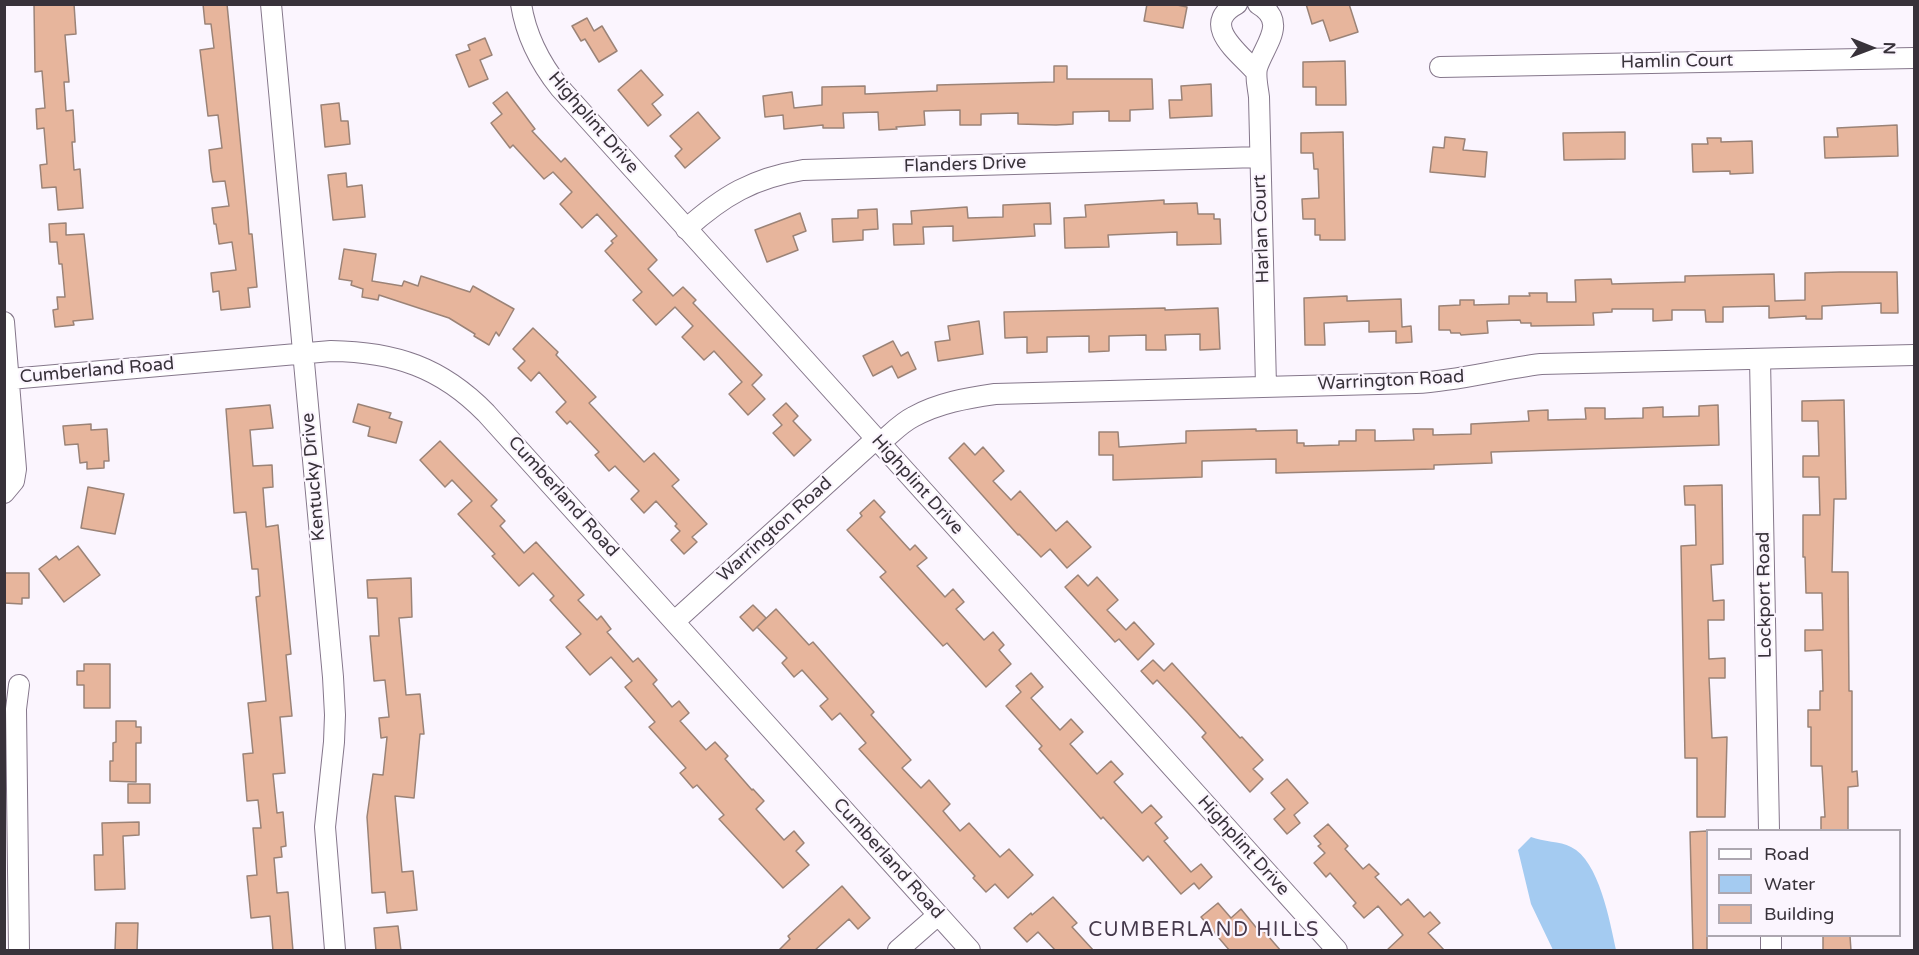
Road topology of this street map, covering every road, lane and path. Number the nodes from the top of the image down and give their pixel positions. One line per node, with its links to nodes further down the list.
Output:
1 (271, 4): 11 (street, Kentucky Drive)
2 (521, 4): 9 (street, Highplint Drive)
3 (1237, 4): 7 (street)
4 (1258, 4): 7 (street, Harlan Court)
5 (1914, 58): 6 (street, Hamlin Court)
6 (1440, 67)
7 (1256, 72): 8 (street, Harlan Court)
8 (1260, 157): 9 (street, Flanders Drive); 15 (street, Harlan Court)
9 (686, 229): 16 (street, Highplint Drive)
10 (4, 322): 14 (street)
11 (303, 354): 14 (street, Cumberland Road); 18 (street, Cumberland Road); 23 (street, Kentucky Drive)
12 (1914, 355): 13 (street, Warrington Road)
13 (1760, 359): 15 (street, Warrington Road); 20 (street, Lockport Road)
14 (10, 379): 17 (street)
15 (1266, 386): 16 (street, Warrington Road)
16 (878, 441): 18 (street, Warrington Road); 26 (street, Highplint Drive)
17 (6, 492)
18 (675, 621): 21 (street, Cumberland Road)
19 (19, 685): 22 (street)
20 (1769, 829)
21 (938, 915): 24 (street); 25 (street, Cumberland Road)
22 (20, 951)
23 (335, 951)
24 (898, 951)
25 (970, 951)
26 (1337, 951)

